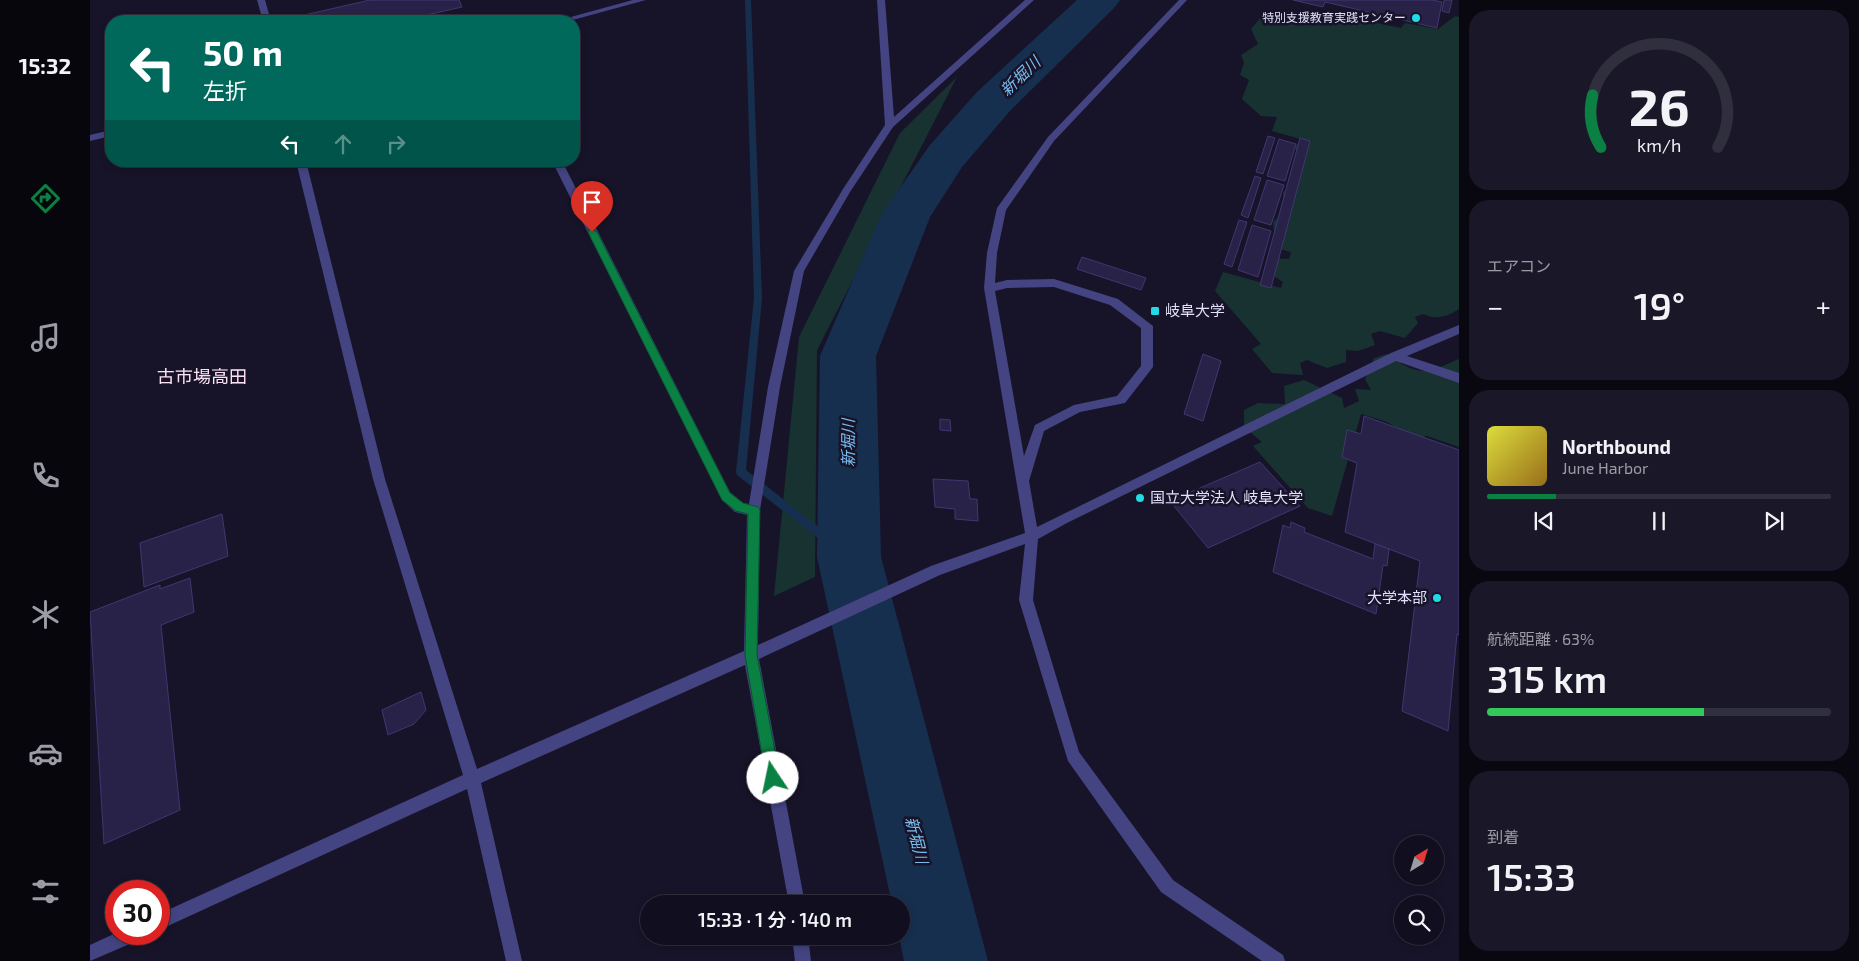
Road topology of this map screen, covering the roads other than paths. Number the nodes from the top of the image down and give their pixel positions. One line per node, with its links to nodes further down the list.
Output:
1 (261, 0): 6 (street)
2 (642, 0): 7 (street)
3 (881, 0): 8 (street)
4 (1030, 0): 8 (street)
5 (1183, 0): 13 (street)
6 (265, 15)
7 (580, 16)
8 (890, 125): 18 (street)
9 (105, 134): 10 (street)
10 (90, 138)
11 (302, 167): 21 (street)
12 (560, 167): 18 (street)
13 (989, 288): 17 (street); 17 (street)
14 (1459, 329): 15 (street)
15 (1395, 356): 16 (street); 19 (street)
16 (1459, 378)
17 (1024, 480): 19 (street)
18 (754, 510): 20 (street)
19 (1032, 536): 20 (street); 29 (street)
20 (751, 655): 21 (street); 22 (street)
21 (472, 779): 23 (street); 27 (street)
22 (795, 895)
23 (170, 917)
24 (109, 945): 26 (street)
25 (801, 945): 28 (street)
26 (90, 954)
27 (514, 961)
28 (803, 961)
29 (1278, 961)

